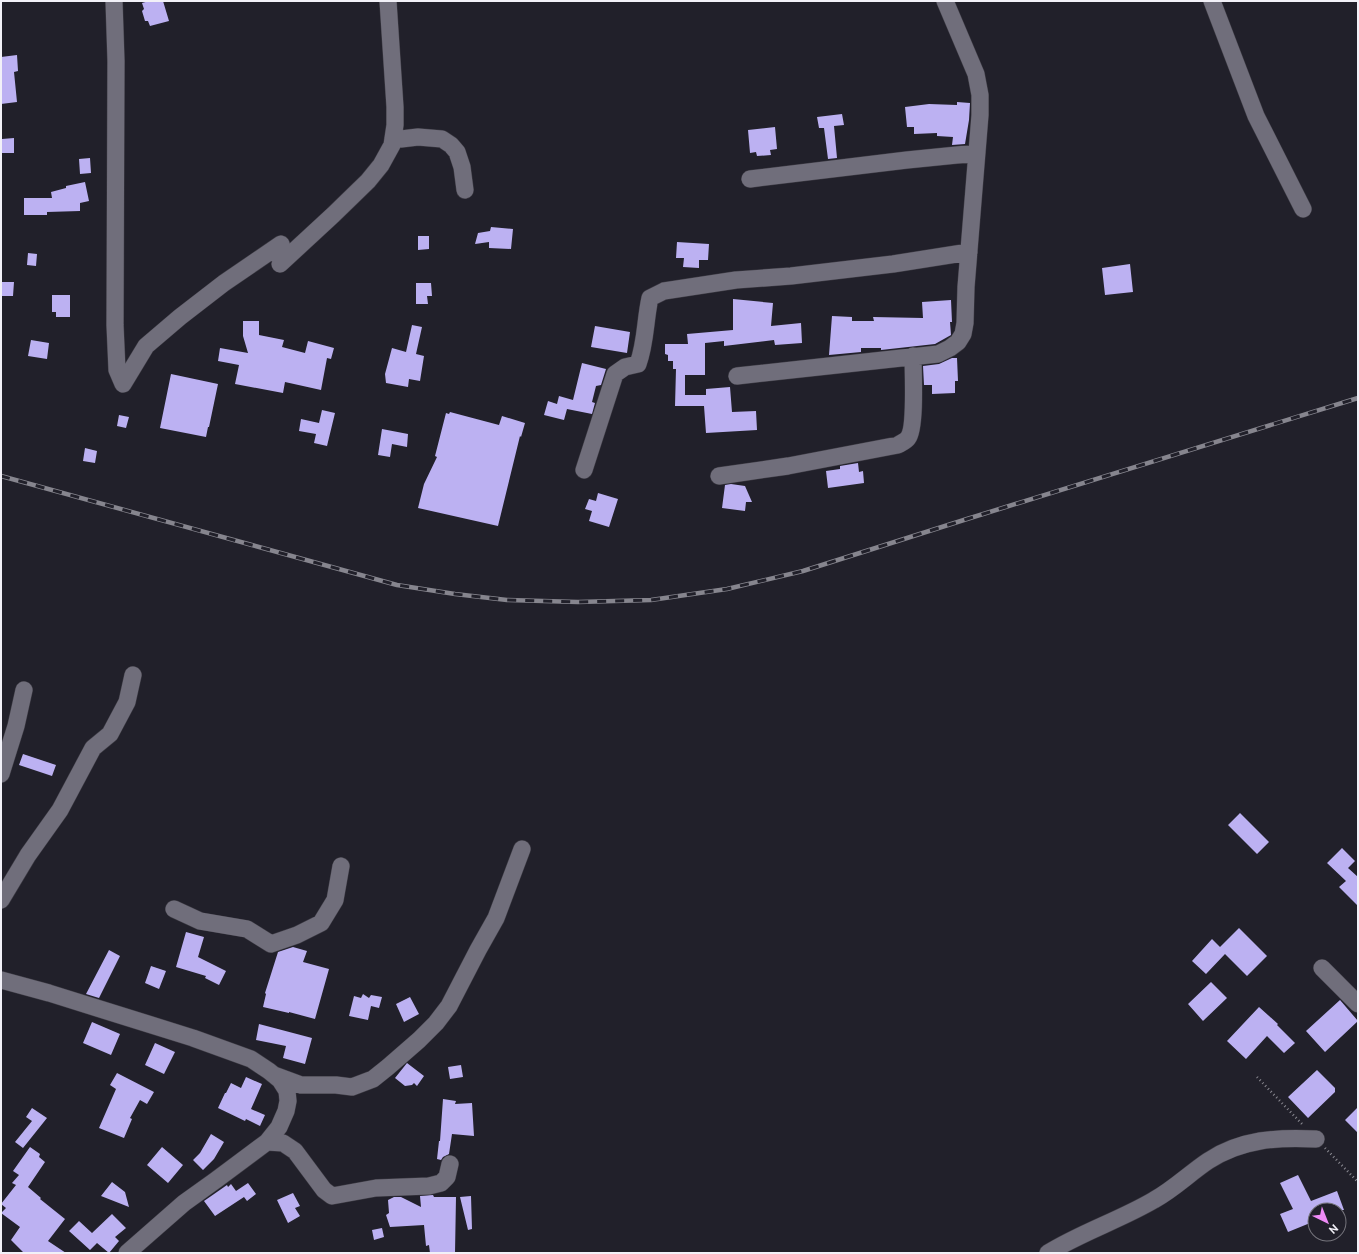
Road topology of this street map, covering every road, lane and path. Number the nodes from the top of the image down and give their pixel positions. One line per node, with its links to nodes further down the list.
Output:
1 (114, 1): 10 (street)
2 (388, 1): 5 (street)
3 (944, 1): 6 (street)
4 (1212, 1): 9 (street)
5 (393, 138): 8 (street); 12 (street)
6 (977, 153): 7 (street); 11 (street)
7 (750, 180)
8 (465, 190)
9 (1302, 209)
10 (281, 244)
11 (969, 252): 13 (street); 15 (street)
12 (280, 264)
13 (913, 356): 14 (street); 16 (street)
14 (737, 376)
15 (584, 470)
16 (719, 476)
17 (133, 675): 22 (street)
18 (24, 690): 19 (street)
19 (1, 774)
20 (522, 849): 27 (street)
21 (341, 866): 23 (street)
22 (1, 900)
23 (174, 909)
24 (1322, 968): 26 (street)
25 (1, 980): 27 (street)
26 (1358, 1004)
27 (274, 1075): 29 (street)
28 (1316, 1139): 32 (street)
29 (267, 1142): 30 (street); 31 (street)
30 (450, 1164)
31 (127, 1253)
32 (1048, 1253)

